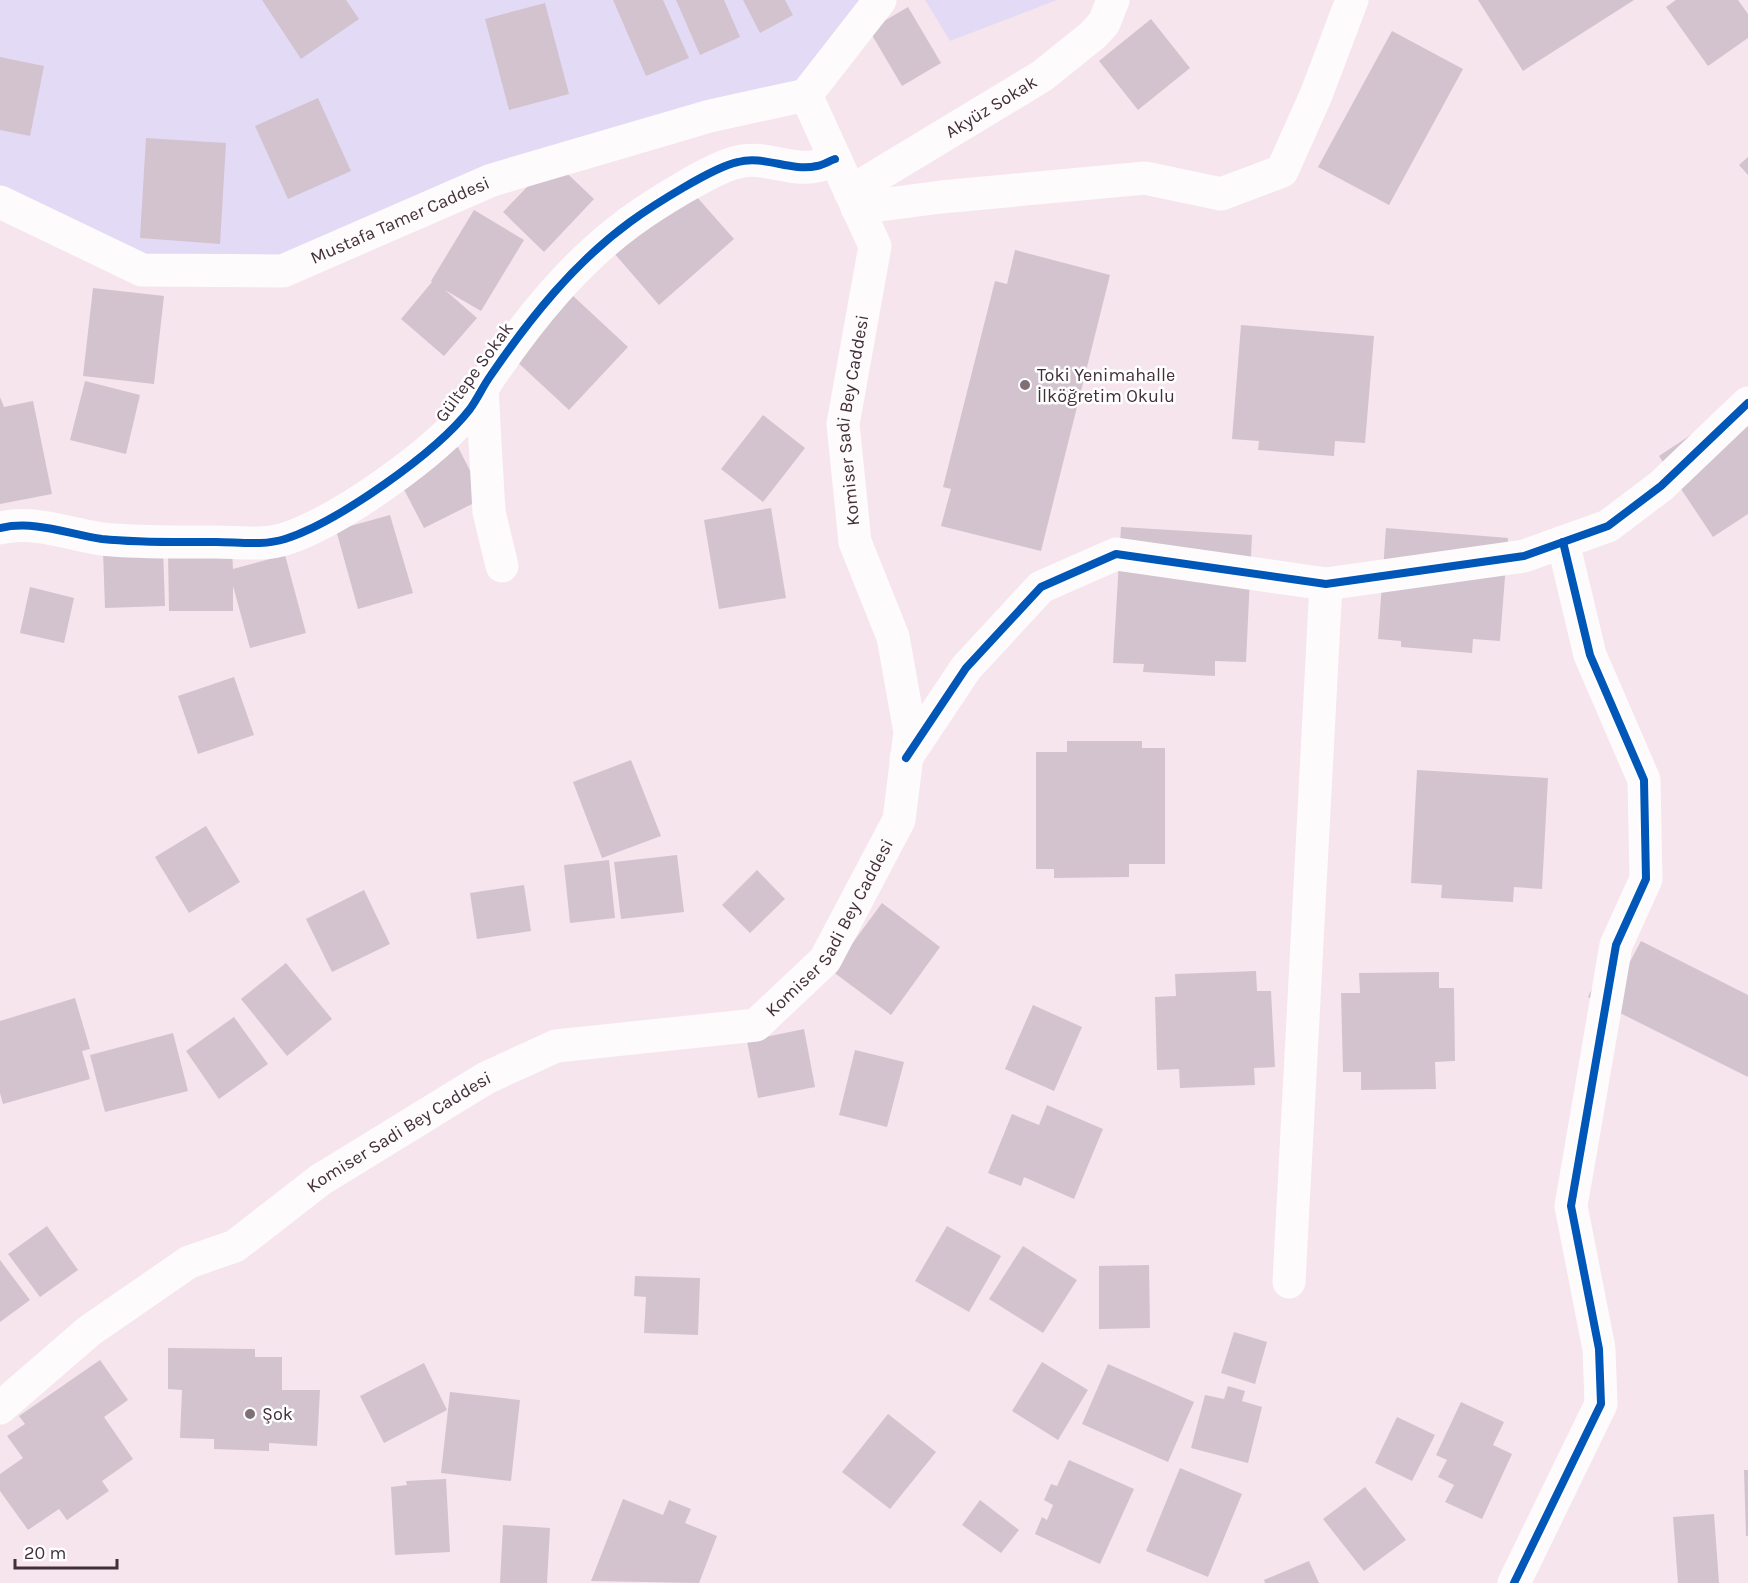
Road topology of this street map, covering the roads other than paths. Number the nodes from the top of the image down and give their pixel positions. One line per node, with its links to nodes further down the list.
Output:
1 (880, 0): 4 (street)
2 (1113, 0): 6 (street, Akyüz Sokak)
3 (1352, 0): 6 (street)
4 (806, 95): 5 (street, Komiser Sadi Bey Caddesi); 7 (street, Mustafa Tamer Caddesi)
5 (835, 159): 6 (street, Komiser Sadi Bey Caddesi); 8 (street, Gültepe Sokak)
6 (854, 200): 14 (street, Komiser Sadi Bey Caddesi)
7 (0, 202)
8 (482, 388): 10 (street, Gültepe Sokak); 12 (street)
9 (1748, 403): 11 (street)
10 (0, 528)
11 (1563, 542): 13 (street); 17 (street)
12 (501, 566)
13 (1326, 584): 14 (street); 15 (street)
14 (906, 758): 16 (street, Komiser Sadi Bey Caddesi)
15 (1289, 1282)
16 (0, 1408)
17 (1514, 1583)

